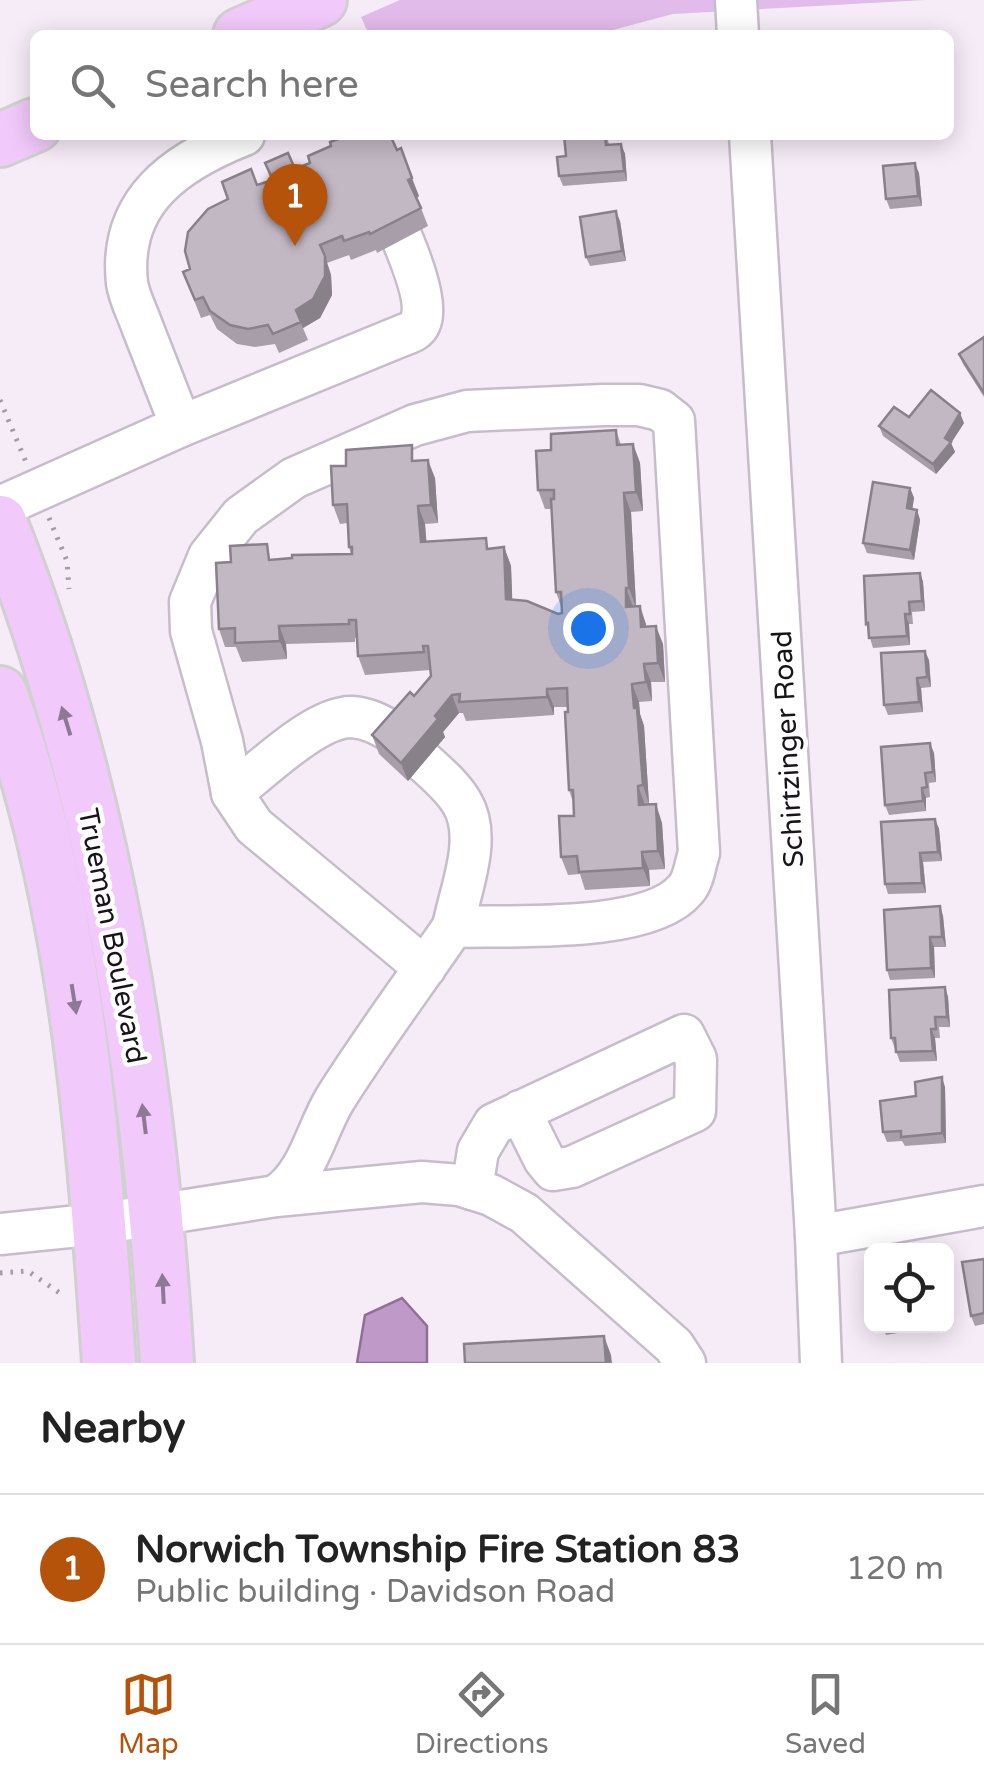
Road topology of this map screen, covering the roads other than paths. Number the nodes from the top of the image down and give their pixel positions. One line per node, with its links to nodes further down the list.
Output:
1 (736, 0): 4 (street)
2 (310, 15): 3 (main road)
3 (258, 30)
4 (738, 30)
5 (30, 127): 6 (main road)
6 (0, 140)
7 (231, 140): 10 (street)
8 (356, 140): 10 (street)
9 (750, 140): 24 (street, Schirtzinger Road)
10 (181, 426): 11 (street)
11 (0, 507)
12 (0, 522): 21 (main road, Trueman Boulevard, one-way to 12)
13 (0, 693): 22 (main road, Trueman Boulevard, one-way to 22)
14 (232, 793): 15 (street); 15 (street); 16 (street)
15 (453, 927): 16 (street)
16 (425, 968): 19 (street)
17 (520, 1111): 18 (street)
18 (472, 1189): 19 (street); 25 (street)
19 (276, 1196): 21 (street)
20 (984, 1206): 24 (street)
21 (157, 1215): 22 (street); 27 (main road, Trueman Boulevard, one-way to 21)
22 (98, 1224): 23 (street); 26 (main road, Trueman Boulevard)
23 (0, 1234)
24 (816, 1236): 30 (street, Schirtzinger Road)
25 (647, 1322): 28 (street); 29 (street)
26 (109, 1363)
27 (167, 1363)
28 (649, 1363)
29 (685, 1363)
30 (821, 1363)

